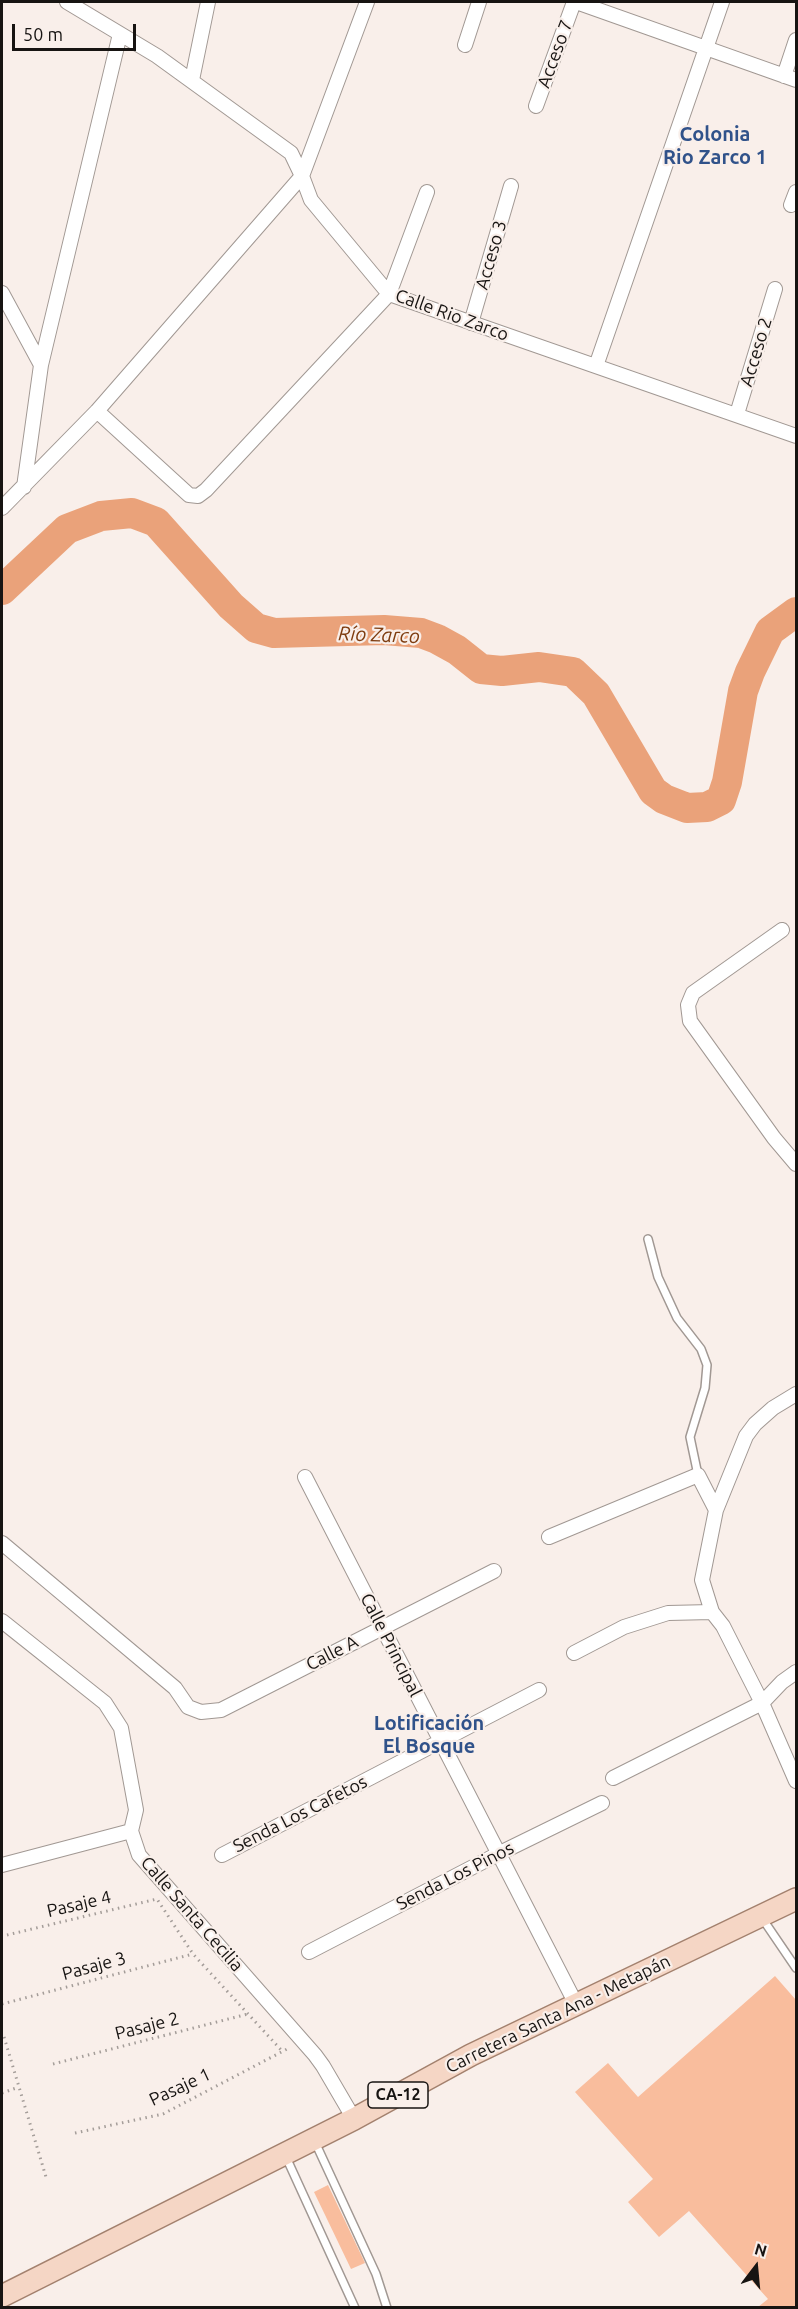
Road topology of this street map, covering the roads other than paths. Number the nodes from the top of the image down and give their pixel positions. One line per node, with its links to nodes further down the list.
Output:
1 (67, 2): 7 (street, Calle Rio Zarco)
2 (208, 2): 12 (street)
3 (367, 2): 14 (street)
4 (479, 2): 9 (street)
5 (575, 2): 10 (street); 13 (street, Acceso 7)
6 (722, 2): 10 (street)
7 (120, 34): 12 (street, Calle Rio Zarco); 21 (street)
8 (796, 40): 11 (street)
9 (465, 45)
10 (704, 47): 11 (street); 22 (street)
11 (790, 78)
12 (192, 80): 14 (street, Calle Rio Zarco)
13 (536, 105)
14 (302, 176): 19 (street, Calle Rio Zarco); 23 (street)
15 (511, 186): 20 (street, Acceso 3)
16 (428, 192): 19 (street)
17 (775, 289): 24 (street, Acceso 2)
18 (2, 293): 21 (street)
19 (389, 294): 20 (street, Calle Rio Zarco); 23 (street)
20 (471, 323): 22 (street, Calle Rio Zarco)
21 (40, 365): 26 (street)
22 (596, 366): 24 (street, Calle Rio Zarco)
23 (97, 411): 26 (street)
24 (737, 414): 25 (street, Calle Rio Zarco)
25 (796, 436)
26 (24, 487): 27 (street)
27 (2, 508)
28 (782, 930): 29 (street)
29 (796, 1164)
30 (648, 1239): 32 (lane)
31 (796, 1394): 34 (street)
32 (698, 1476): 34 (street); 35 (street)
33 (304, 1477): 40 (street, Calle Principal)
34 (716, 1510): 38 (street)
35 (549, 1537)
36 (2, 1543): 40 (street, Calle A)
37 (494, 1571): 40 (street, Calle A)
38 (712, 1612): 41 (street); 44 (street)
39 (2, 1622): 49 (street)
40 (382, 1627): 45 (street, Calle Principal)
41 (574, 1653)
42 (796, 1672): 44 (street)
43 (539, 1690): 45 (street, Senda Los Cafetos)
44 (762, 1702): 46 (street); 47 (street)
45 (440, 1741): 50 (street, Calle Principal); 51 (street, Senda Los Cafetos)
46 (613, 1778)
47 (796, 1781)
48 (602, 1803): 50 (street, Senda Los Pinos)
49 (131, 1832): 52 (street); 58 (street, Calle Santa Cecilia)
50 (498, 1854): 55 (street, Senda Los Pinos); 57 (street, Calle Principal)
51 (222, 1855)
52 (2, 1864)
53 (796, 1899): 54 (main road, Carretera Santa Ana - Metapán / CA-12)
54 (761, 1916): 56 (lane); 57 (main road, Carretera Santa Ana - Metapán / CA-12)
55 (309, 1952)
56 (796, 1968)
57 (576, 2004): 58 (main road, Carretera Santa Ana - Metapán / CA-12)
58 (354, 2119): 59 (main road, Carretera Santa Ana - Metapán / CA-12)
59 (313, 2138): 60 (main road, Carretera Santa Ana - Metapán / CA-12); 63 (lane)
60 (284, 2153): 61 (main road, Carretera Santa Ana - Metapán / CA-12); 62 (lane)
61 (2, 2296)
62 (355, 2307)
63 (387, 2307)

